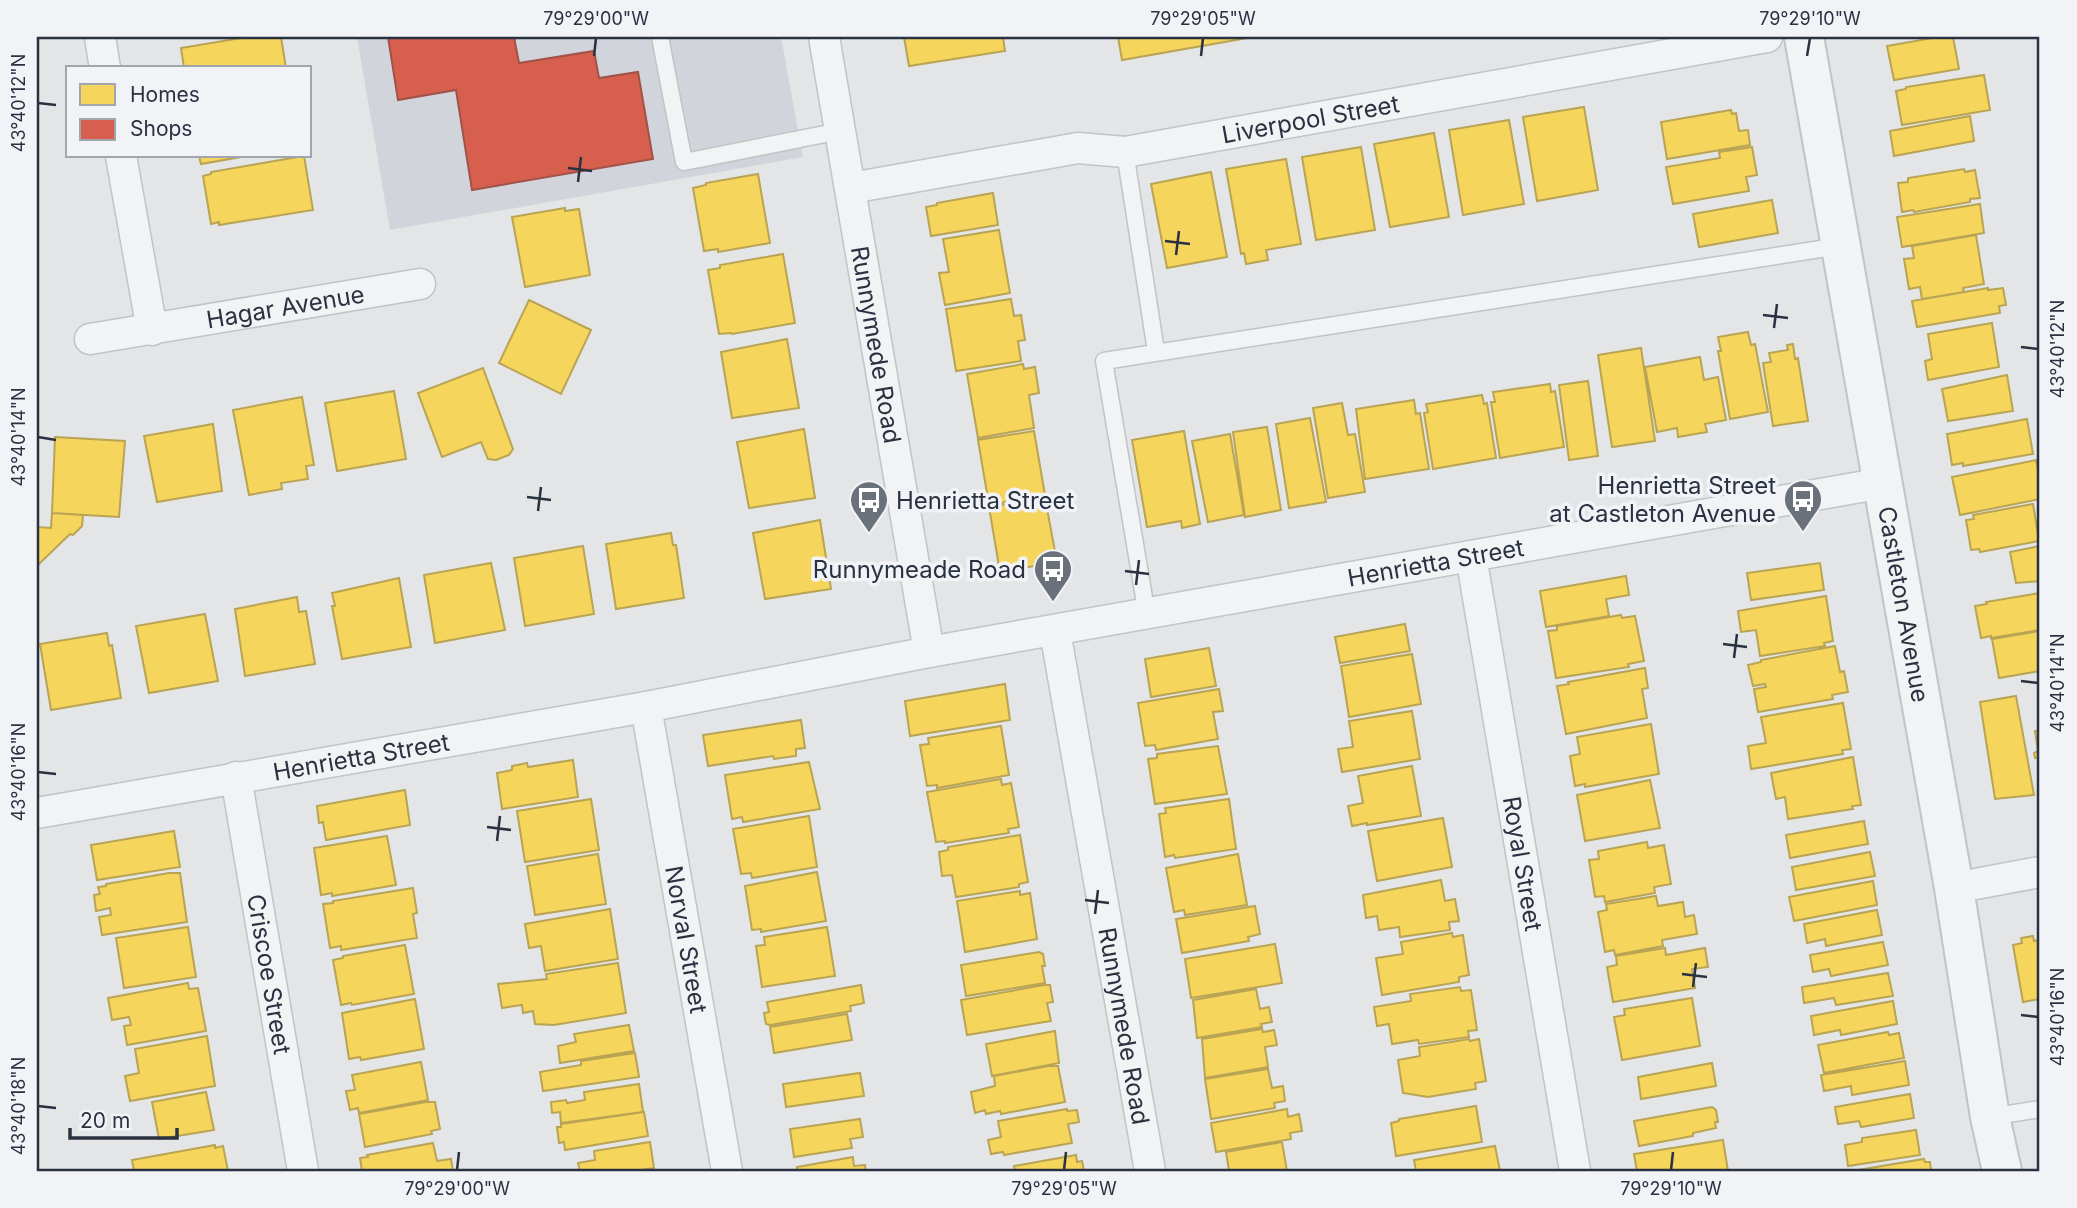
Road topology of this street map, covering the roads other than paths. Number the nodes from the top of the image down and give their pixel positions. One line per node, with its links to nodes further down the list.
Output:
1 (100, 37): 6 (street)
2 (660, 37): 7 (lane)
3 (824, 37): 7 (street, Runnymede Road)
4 (1767, 37): 8 (street, Liverpool Street)
5 (1804, 37): 11 (street, Castleton Avenue)
6 (106, 66)
7 (841, 131): 10 (street, Runnymede Road)
8 (1125, 152): 10 (street, Liverpool Street); 15 (lane)
9 (121, 158): 13 (street)
10 (851, 188): 20 (street, Runnymede Road)
11 (1840, 246): 15 (lane); 16 (street, Castleton Avenue)
12 (420, 284): 13 (street, Hagar Avenue)
13 (152, 330): 14 (street, Hagar Avenue)
14 (90, 339)
15 (1156, 351): 18 (lane)
16 (1883, 483): 17 (street, Henrietta Street); 25 (street, Castleton Avenue)
17 (1471, 556): 18 (street, Henrietta Street); 31 (street, Royal Street)
18 (1147, 615): 19 (street, Henrietta Street)
19 (1055, 631): 20 (street, Henrietta Street); 30 (street, Runnymede Road)
20 (929, 652): 21 (street, Henrietta Street)
21 (646, 707): 22 (street, Henrietta Street); 29 (street, Norval Street)
22 (236, 777): 23 (street, Henrietta Street); 28 (street, Criscoe Street)
23 (37, 813)
24 (2040, 872): 25 (street)
25 (1954, 888): 27 (street, Castleton Avenue)
26 (2040, 1109): 27 (lane)
27 (1990, 1117): 32 (street, Castleton Avenue)
28 (303, 1171)
29 (727, 1171)
30 (1150, 1171)
31 (1575, 1171)
32 (2002, 1171)

